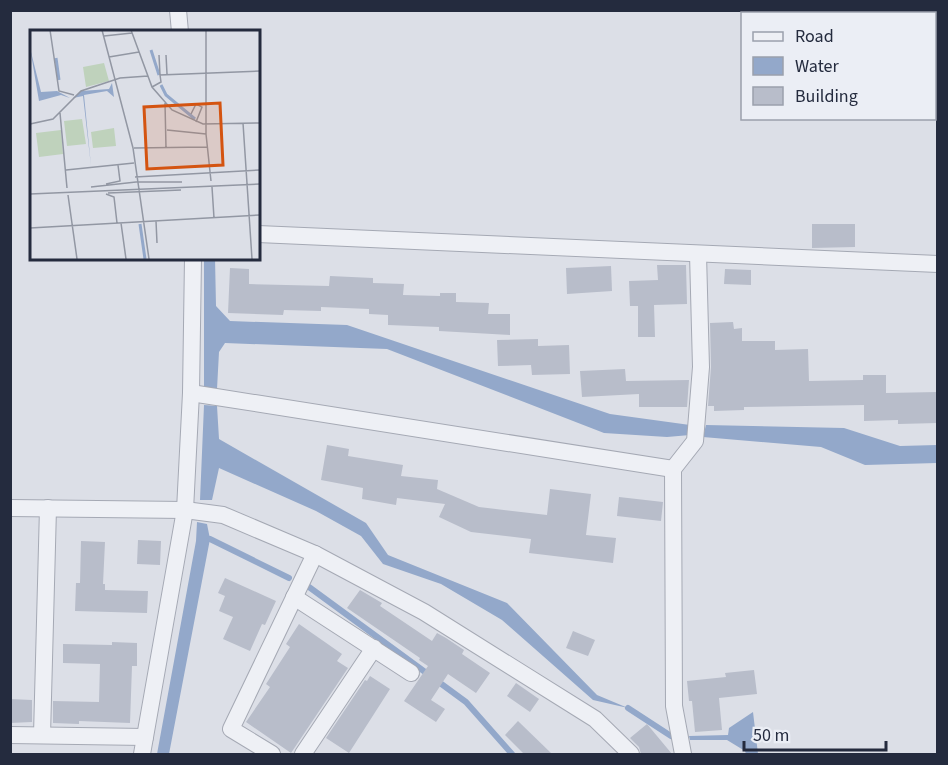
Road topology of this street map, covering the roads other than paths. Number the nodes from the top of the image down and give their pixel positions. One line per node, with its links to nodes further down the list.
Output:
1 (178, 10): 2 (street)
2 (180, 30)
3 (260, 234): 4 (street)
4 (698, 254): 6 (street); 8 (street)
5 (193, 260): 7 (street)
6 (938, 264)
7 (191, 393): 8 (street); 11 (street)
8 (673, 469): 23 (street)
9 (10, 508): 10 (street)
10 (48, 508): 11 (street); 17 (street)
11 (185, 510): 12 (street); 18 (street)
12 (315, 554): 13 (street); 22 (street)
13 (294, 597): 14 (street); 20 (street)
14 (374, 648): 15 (street); 21 (street)
15 (411, 672)
16 (10, 735): 17 (street)
17 (42, 735): 18 (street)
18 (145, 737): 19 (street)
19 (142, 754)
20 (272, 754)
21 (303, 754)
22 (631, 754)
23 (683, 754)

